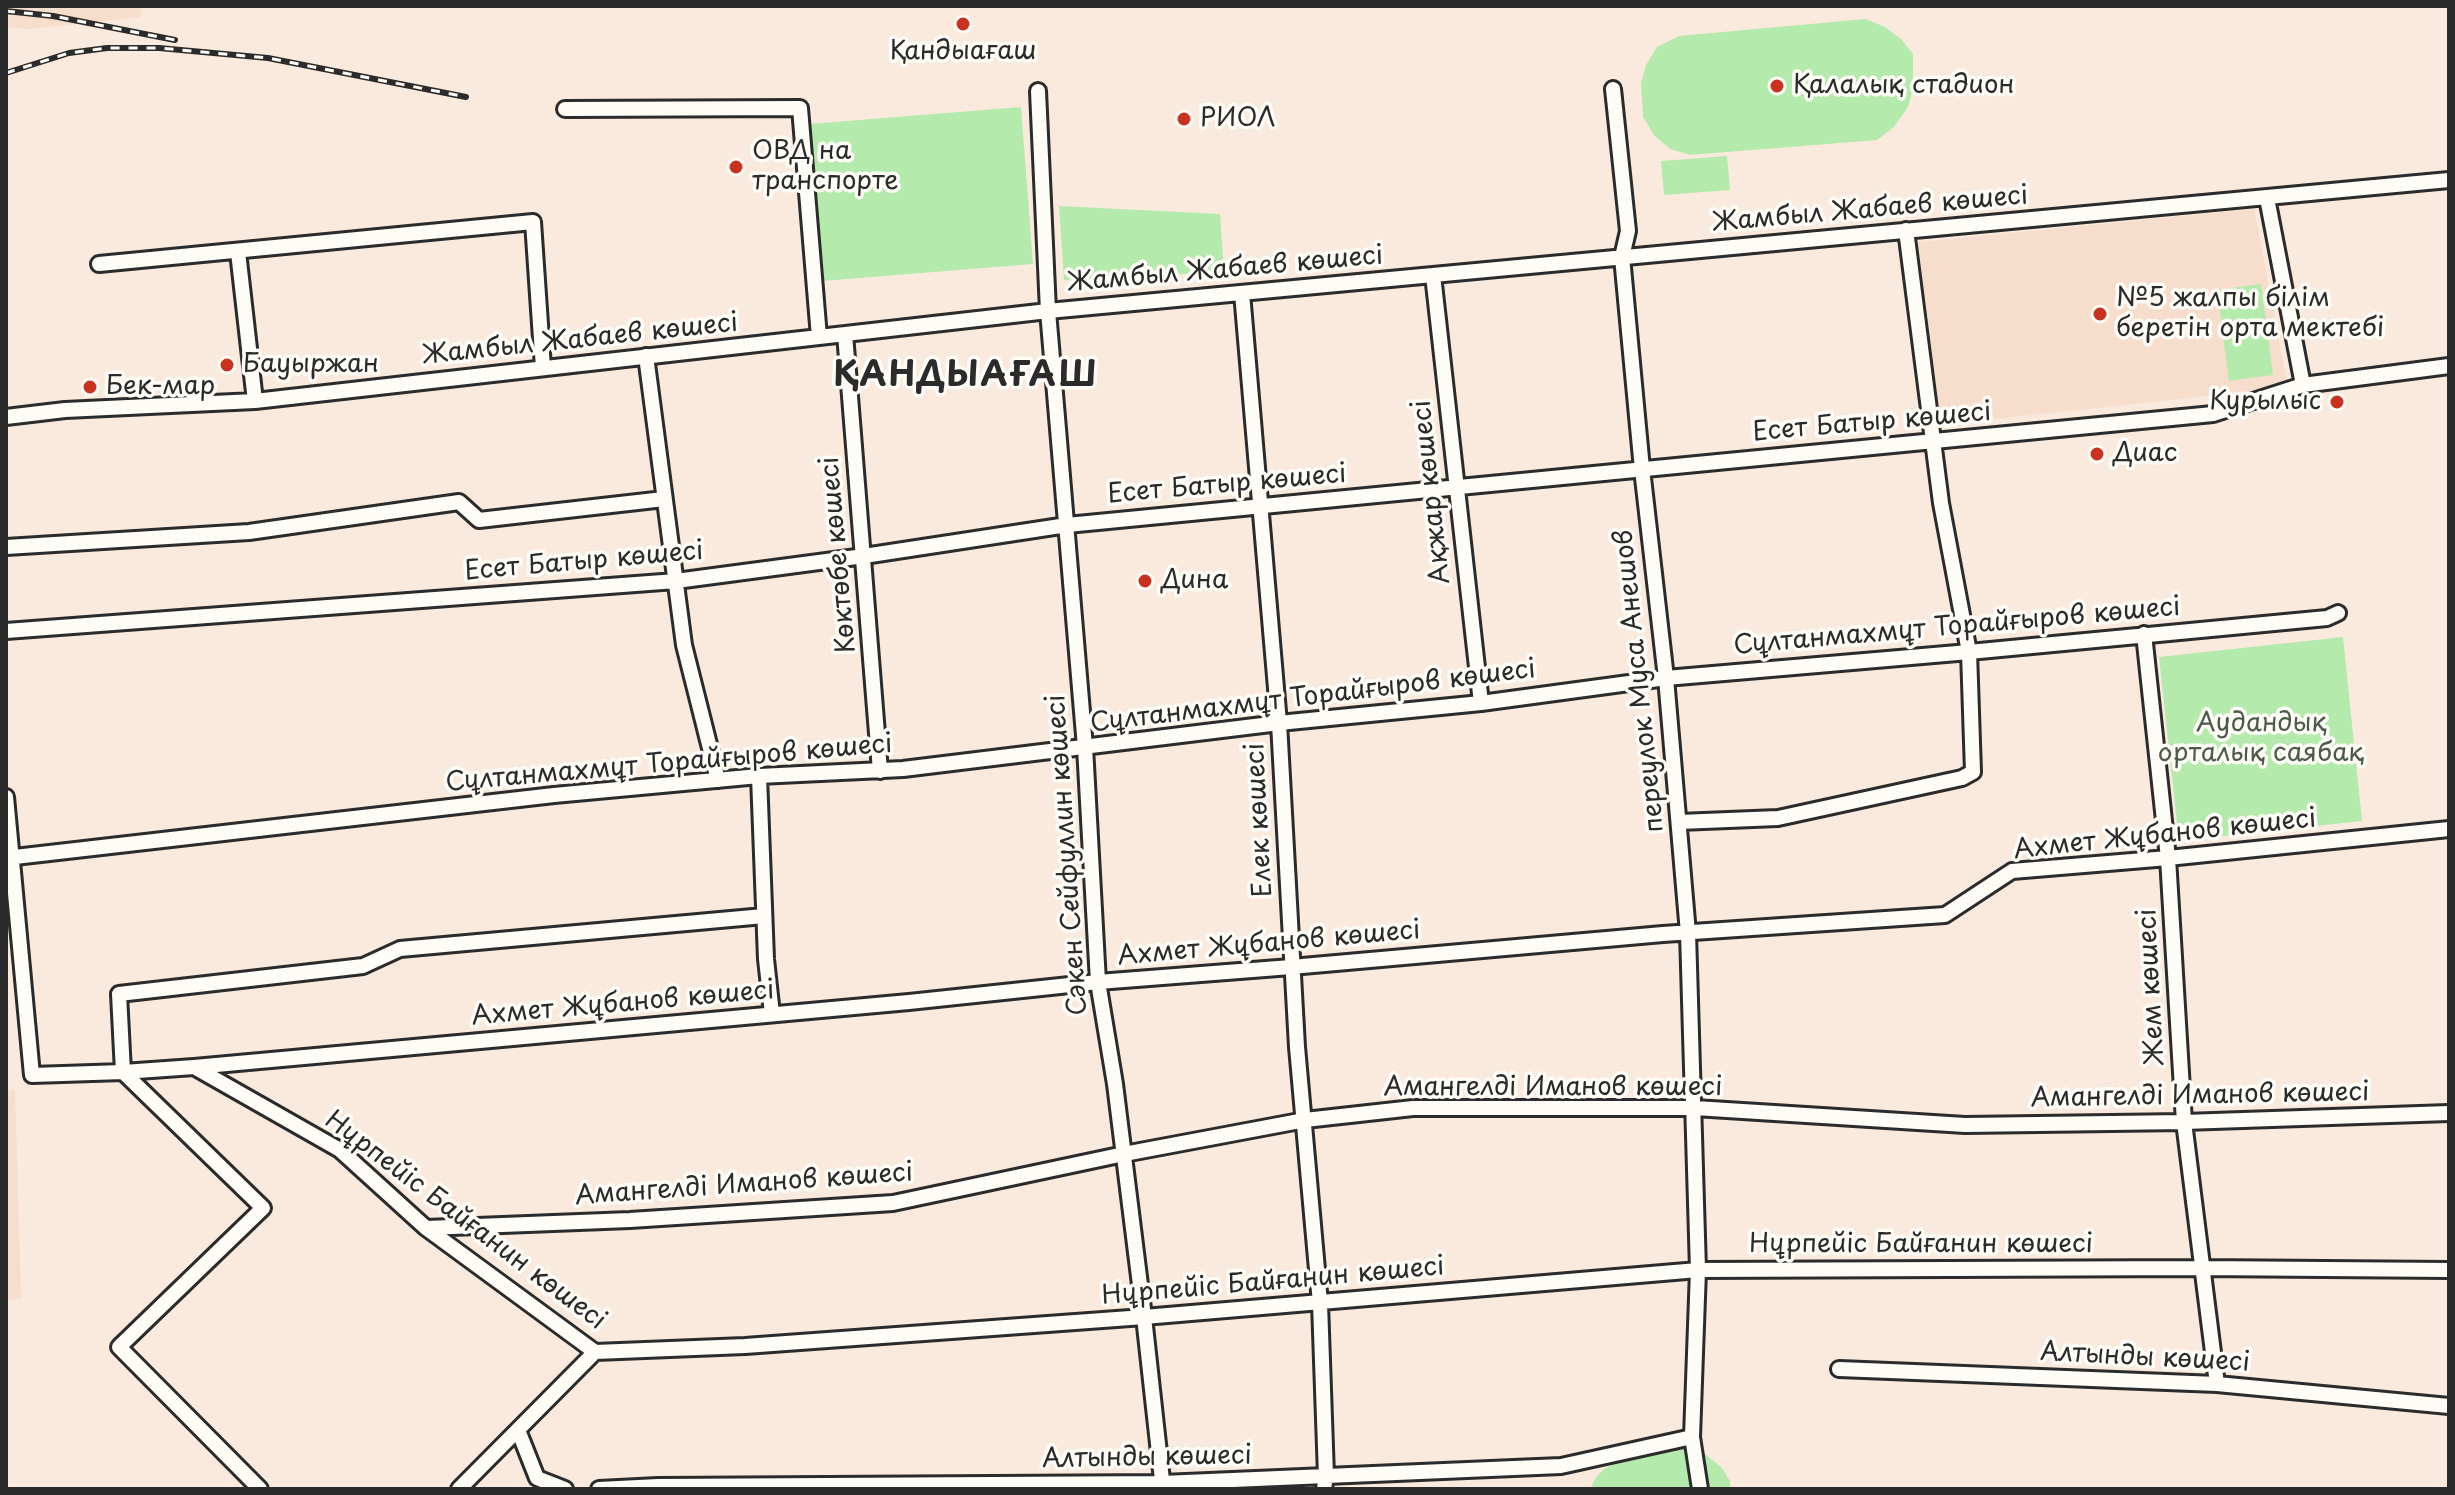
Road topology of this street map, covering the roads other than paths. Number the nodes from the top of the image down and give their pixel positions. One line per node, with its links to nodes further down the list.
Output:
1 (1613, 89): 8 (street, переулок Муса Анешов)
2 (1038, 91): 12 (street, Сәкен Сейфуллин көшесі)
3 (565, 109): 14 (street)
4 (2449, 180): 5 (street, Жамбыл Жабаев көшесі)
5 (2267, 198): 6 (street, Жамбыл Жабаев көшесі); 18 (street)
6 (1906, 230): 8 (street, Жамбыл Жабаев көшесі); 21 (street)
7 (238, 252): 9 (street); 17 (street); 19 (street)
8 (1622, 257): 10 (street, Жамбыл Жабаев көшесі); 22 (street, переулок Муса Анешов)
9 (99, 264)
10 (1433, 275): 11 (street, Жамбыл Жабаев көшесі); 23 (street, Ақжар көшесі)
11 (1242, 293): 12 (street, Жамбыл Жабаев көшесі); 25 (street, Елек көшесі)
12 (1048, 311): 13 (street, Жамбыл Жабаев көшесі); 26 (street, Сәкен Сейфуллин көшесі)
13 (845, 334): 14 (street, Жамбыл Жабаев көшесі); 28 (street, Көктөбе көшесі)
14 (819, 337): 15 (street, Жамбыл Жабаев көшесі)
15 (646, 356): 17 (street, Жамбыл Жабаев көшесі); 24 (street)
16 (2449, 366): 18 (street, Есет Батыр көшесі)
17 (543, 368): 19 (street, Жамбыл Жабаев көшесі)
18 (2303, 385): 21 (street, Есет Батыр көшесі)
19 (255, 401): 20 (street, Жамбыл Жабаев көшесі)
20 (6, 417)
21 (1934, 441): 22 (street, Есет Батыр көшесі); 33 (street)
22 (1642, 469): 23 (street, Есет Батыр көшесі); 34 (street, переулок Муса Анешов)
23 (1456, 487): 25 (street, Есет Батыр көшесі); 35 (street, Ақжар көшесі)
24 (664, 499): 27 (street); 29 (street)
25 (1262, 506): 26 (street, Есет Батыр көшесі); 36 (street, Елек көшесі)
26 (1067, 525): 28 (street, Есет Батыр көшесі); 37 (street, Сәкен Сейфуллин көшесі)
27 (6, 547)
28 (864, 556): 29 (street, Есет Батыр көшесі); 38 (street, Көктөбе көшесі)
29 (676, 581): 31 (street, Есет Батыр көшесі); 40 (street)
30 (2338, 613): 32 (street, Сұлтанмахмұт Торайғыров көшесі)
31 (6, 631)
32 (2144, 634): 33 (street, Сұлтанмахмұт Торайғыров көшесі); 45 (street, Жем көшесі)
33 (1969, 652): 34 (street, Сұлтанмахмұт Торайғыров көшесі); 42 (street)
34 (1666, 678): 35 (street, Сұлтанмахмұт Торайғыров көшесі); 42 (street, переулок Муса Анешов)
35 (1481, 703): 36 (street, Сұлтанмахмұт Торайғыров көшесі)
36 (1279, 723): 37 (street, Сұлтанмахмұт Торайғыров көшесі); 48 (street, Елек көшесі)
37 (1085, 747): 38 (street, Сұлтанмахмұт Торайғыров көшесі); 49 (street, Сәкен Сейфуллин көшесі)
38 (880, 771): 39 (street, Сұлтанмахмұт Торайғыров көшесі)
39 (759, 776): 40 (street, Сұлтанмахмұт Торайғыров көшесі); 46 (street)
40 (718, 780): 44 (street, Сұлтанмахмұт Торайғыров көшесі)
41 (6, 797): 44 (street)
42 (1679, 822): 47 (street, переулок Муса Анешов)
43 (2449, 829): 45 (street, Ахмет Жұбанов көшесі)
44 (9, 857): 52 (street, Ахмет Жұбанов көшесі)
45 (2168, 858): 47 (street, Ахмет Жұбанов көшесі); 56 (street, Жем көшесі)
46 (764, 916): 50 (street); 52 (street)
47 (1688, 933): 48 (street, Ахмет Жұбанов көшесі); 53 (street, переулок Муса Анешов)
48 (1291, 967): 49 (street, Ахмет Жұбанов көшесі); 55 (street, Елек көшесі)
49 (1098, 982): 50 (street, Ахмет Жұбанов көшесі); 57 (street, Сәкен Сейфуллин көшесі)
50 (772, 1014): 51 (street, Ахмет Жұбанов көшесі)
51 (194, 1067): 52 (street, Ахмет Жұбанов көшесі); 58 (street, Нұрпейіс Байғанин көшесі)
52 (123, 1072): 72 (street)
53 (1695, 1108): 55 (street, Амангелді Иманов көшесі); 56 (street, Амангелді Иманов көшесі); 60 (street, переулок Муса Анешов)
54 (2449, 1113): 56 (street, Амангелді Иманов көшесі)
55 (1305, 1120): 57 (street, Амангелді Иманов көшесі); 62 (street, Елек көшесі)
56 (2184, 1122): 59 (street, Жем көшесі)
57 (1124, 1154): 58 (street, Амангелді Иманов көшесі); 63 (street, Сәкен Сейфуллин көшесі)
58 (426, 1228): 64 (street, Нұрпейіс Байғанин көшесі)
59 (2201, 1268): 60 (street, Нұрпейіс Байғанин көшесі); 61 (street, Нұрпейіс Байғанин көшесі); 66 (street, Жем көшесі)
60 (1698, 1270): 62 (street, Нұрпейіс Байғанин көшесі); 69 (street, переулок Муса Анешов)
61 (2449, 1270)
62 (1320, 1303): 63 (street, Нұрпейіс Байғанин көшесі); 70 (street, Елек көшесі)
63 (1144, 1317): 64 (street, Нұрпейіс Байғанин көшесі); 71 (street, Сәкен Сейфуллин көшесі)
64 (595, 1352): 68 (street)
65 (1839, 1369): 66 (street, Алтынды көшесі)
66 (2217, 1384): 67 (street, Алтынды көшесі)
67 (2449, 1406)
68 (518, 1430): 73 (street); 74 (street)
69 (1692, 1437): 70 (street, Алтынды көшесі); 76 (street, переулок Муса Анешов)
70 (1325, 1483): 71 (street, Алтынды көшесі)
71 (1162, 1486): 75 (street, Алтынды көшесі)
72 (260, 1489)
73 (459, 1489)
74 (565, 1489)
75 (599, 1489)
76 (1700, 1489)

